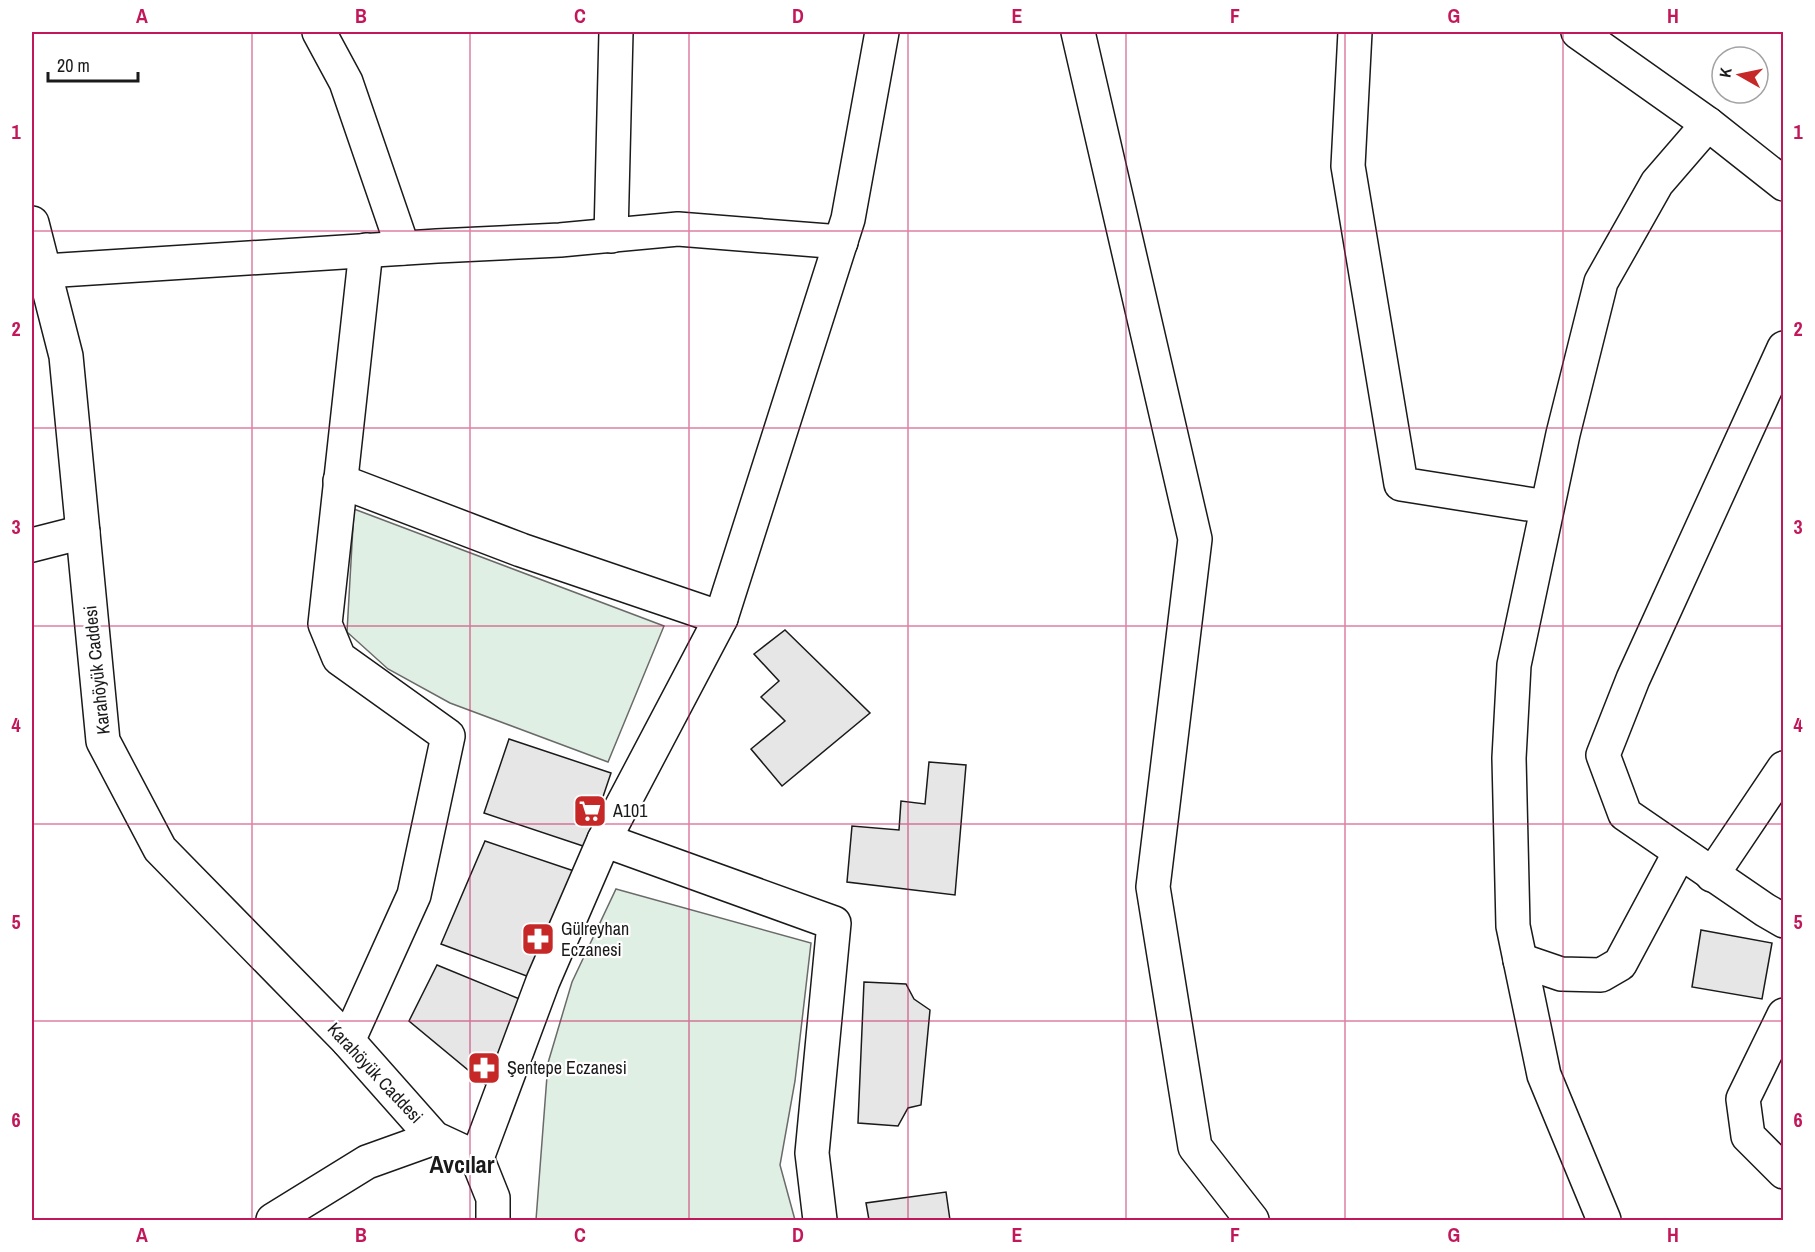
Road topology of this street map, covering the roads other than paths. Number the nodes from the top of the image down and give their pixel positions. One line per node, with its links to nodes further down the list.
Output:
1 (319, 32): 12 (street)
2 (616, 32): 10 (street)
3 (882, 32): 11 (street)
4 (1078, 32): 35 (street)
5 (1355, 32): 17 (street)
6 (1578, 32): 7 (street)
7 (1708, 124): 8 (street); 17 (street)
8 (1784, 184)
9 (32, 223): 14 (street, Karahöyük Caddesi)
10 (611, 236): 11 (street); 12 (street)
11 (841, 242): 20 (street)
12 (403, 248): 13 (street)
13 (366, 250): 14 (street); 16 (street)
14 (45, 271): 18 (street, Karahöyük Caddesi)
15 (1784, 348): 23 (street)
16 (340, 481): 20 (street); 28 (street)
17 (1547, 507): 26 (street)
18 (83, 532): 19 (street); 28 (street, Karahöyük Caddesi)
19 (32, 545)
20 (721, 618): 22 (street)
21 (1784, 768): 24 (street)
22 (604, 840): 30 (street); 34 (street)
23 (1680, 852): 24 (street); 26 (street)
24 (1713, 875): 25 (street)
25 (1784, 921)
26 (1520, 960): 36 (street)
27 (1784, 1015): 31 (street)
28 (348, 1041): 29 (street, Karahöyük Caddesi)
29 (435, 1138): 30 (street, Karahöyük Caddesi); 32 (street)
30 (477, 1158): 33 (street)
31 (1784, 1173)
32 (273, 1221)
33 (493, 1221)
34 (820, 1221)
35 (1252, 1221)
36 (1604, 1221)

